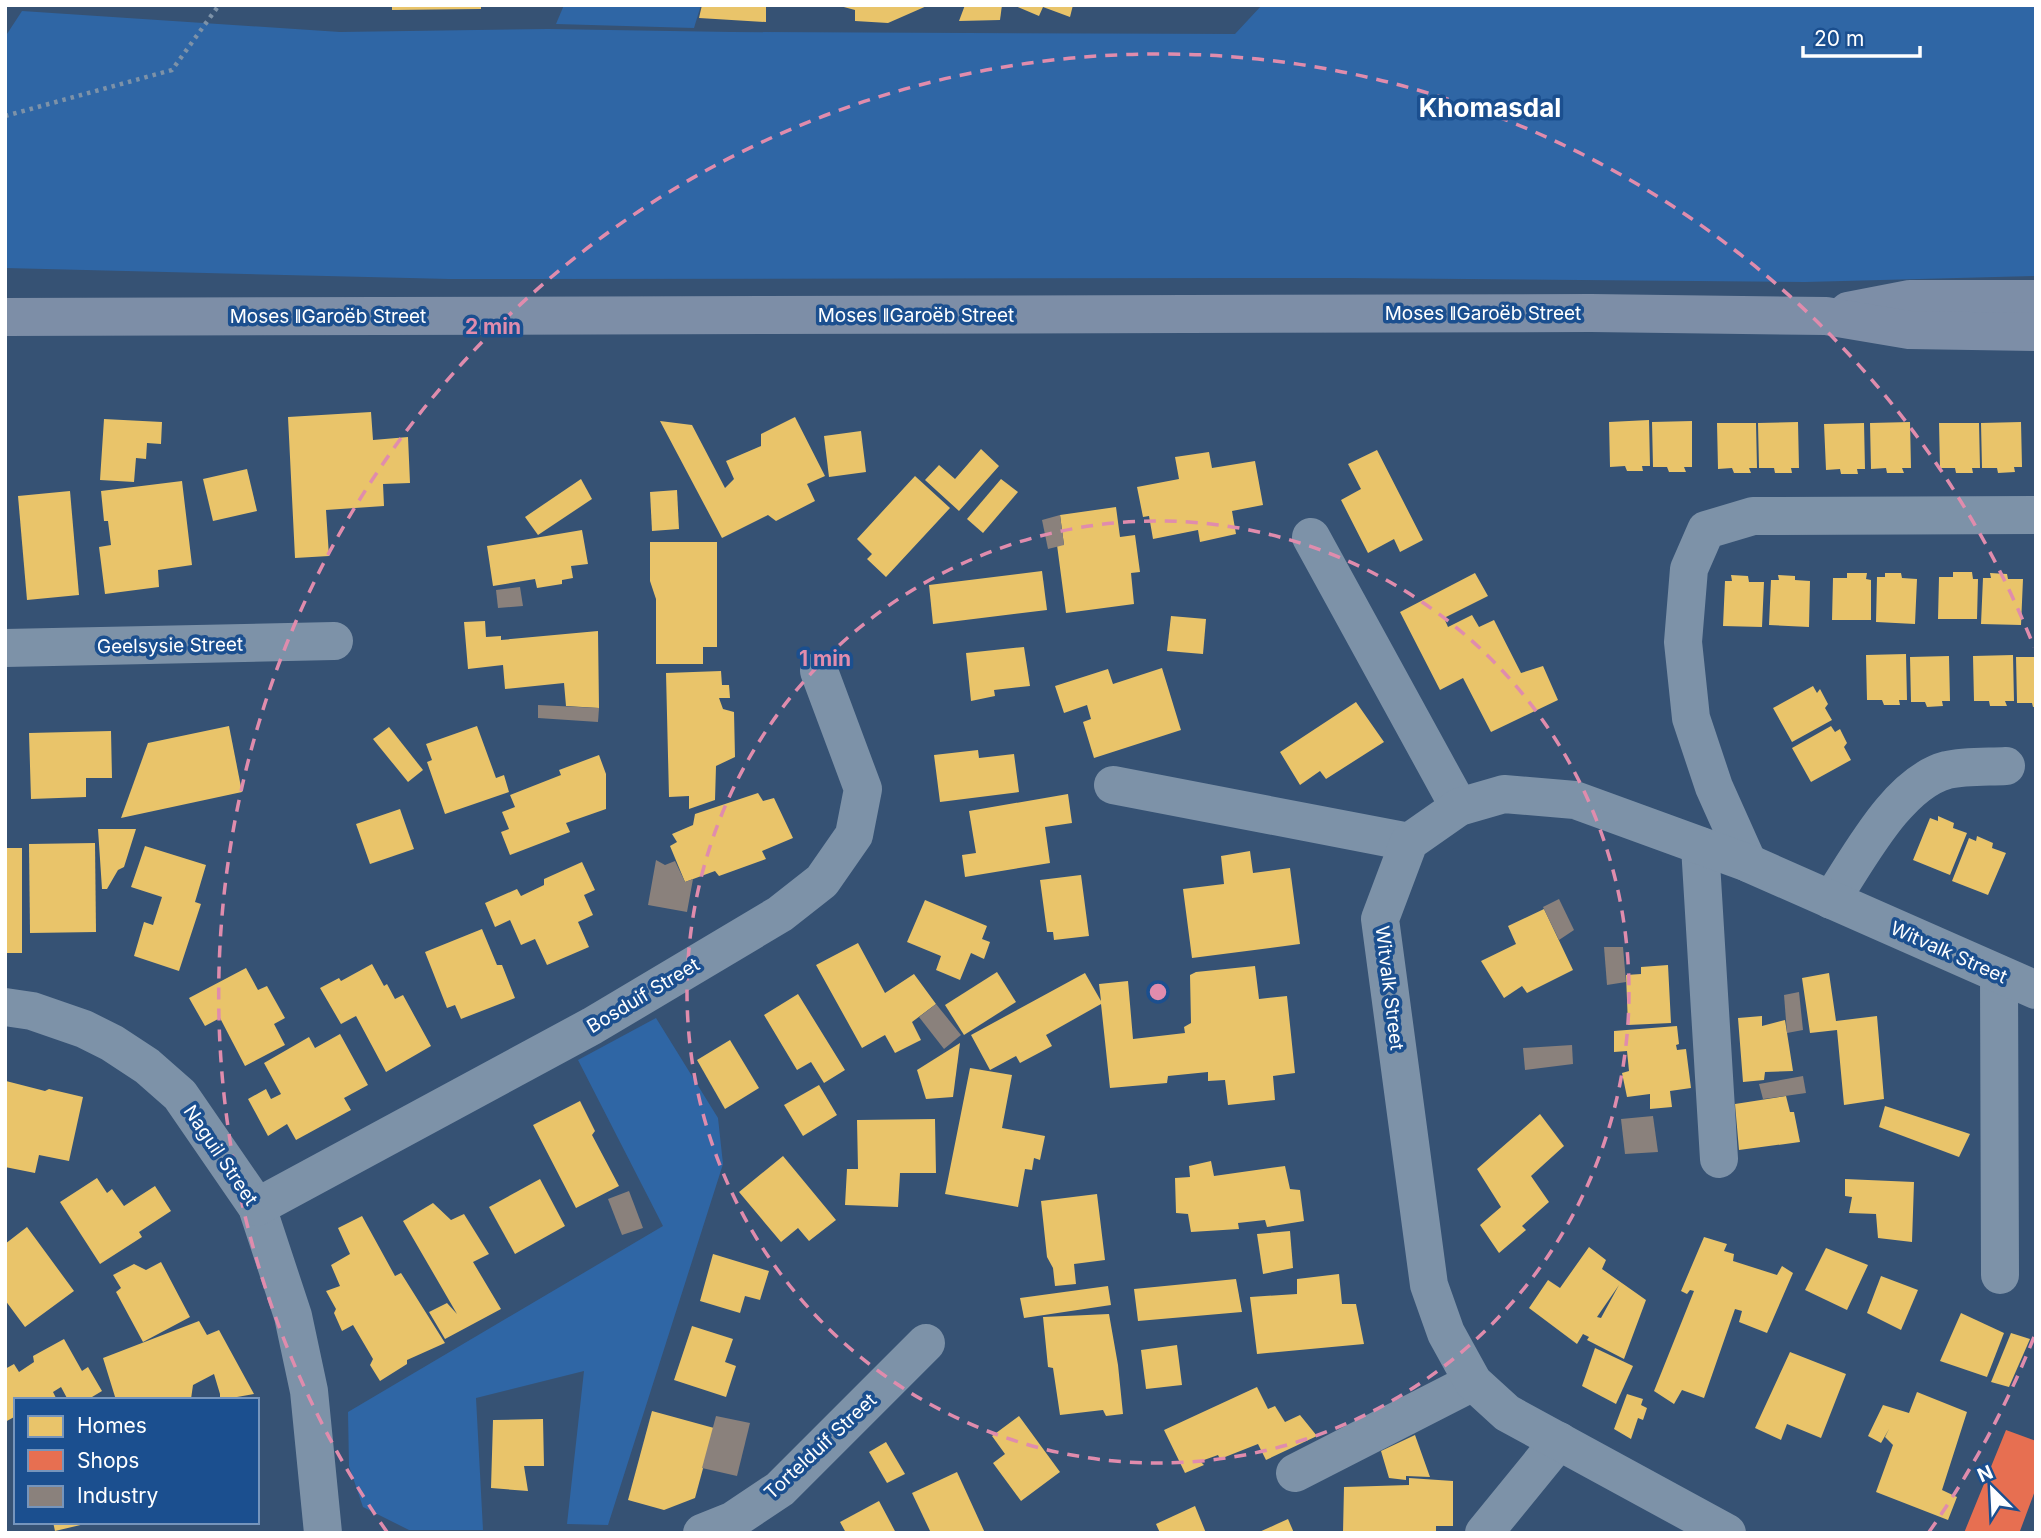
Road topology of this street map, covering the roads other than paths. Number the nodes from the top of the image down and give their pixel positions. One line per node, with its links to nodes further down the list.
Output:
1 (2036, 299): 2 (main road, Moses ǁGaroëb Street)
2 (1826, 316): 3 (main road, Moses ǁGaroëb Street); 4 (main road, Moses ǁGaroëb Street)
3 (5, 317)
4 (2036, 332)
5 (2036, 514): 15 (street)
6 (1311, 537): 12 (street)
7 (334, 641): 8 (street, Geelsysie Street)
8 (5, 648)
9 (819, 671): 21 (street, Bosduif Street)
10 (2006, 766): 16 (street)
11 (1113, 785): 13 (street)
12 (1459, 807): 13 (street, Witvalk Street); 14 (street, Witvalk Street)
13 (1409, 842): 24 (street, Witvalk Street)
14 (1700, 846): 15 (street, Witvalk Street); 20 (street)
15 (1748, 863): 16 (street, Witvalk Street)
16 (1831, 900): 17 (street, Witvalk Street)
17 (1999, 974): 18 (street, Witvalk Street); 22 (street)
18 (2036, 990)
19 (5, 1007): 21 (street, Naguil Street)
20 (1719, 1159)
21 (257, 1207): 27 (street, Naguil Street)
22 (2000, 1275)
23 (926, 1343): 28 (street, Tortelduif Street)
24 (1473, 1382): 25 (street, Witvalk Street); 26 (street)
25 (1559, 1441): 29 (street); 30 (street, Witvalk Street)
26 (1296, 1473)
27 (323, 1533)
28 (702, 1533)
29 (1484, 1533)
30 (1727, 1533)

